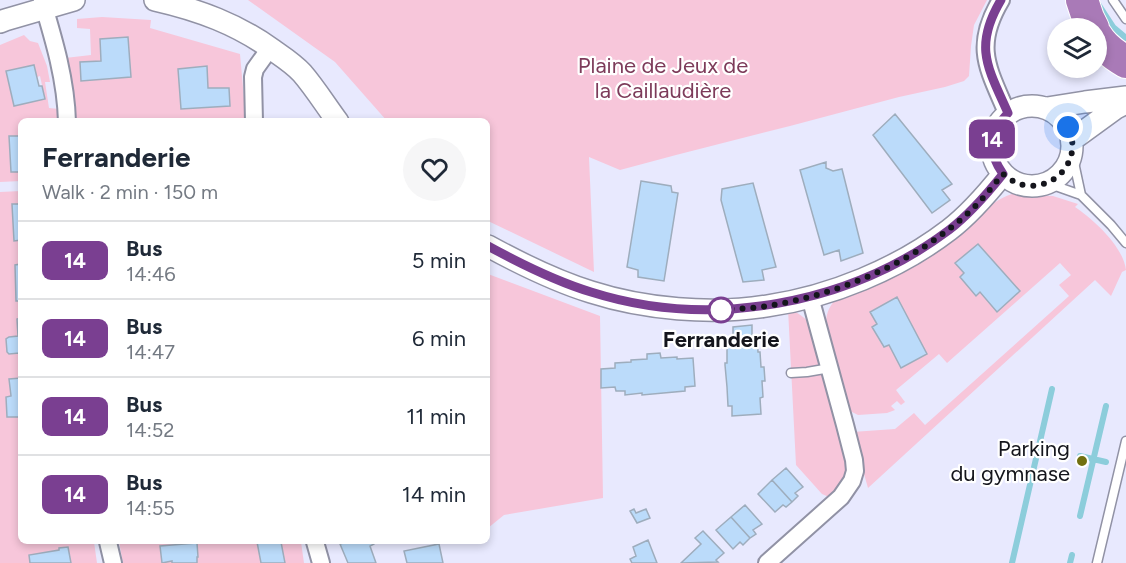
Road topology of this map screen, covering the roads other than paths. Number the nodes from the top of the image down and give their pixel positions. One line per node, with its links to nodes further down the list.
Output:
1 (74, 0): 6 (street)
2 (155, 0): 10 (street)
3 (1001, 0): 16 (street)
4 (1082, 0): 7 (highway)
5 (1113, 0): 8 (lane)
6 (43, 4): 9 (street); 17 (street)
7 (1088, 18)
8 (1126, 19)
9 (0, 22)
10 (270, 48): 18 (street); 19 (street)
11 (1107, 48): 12 (highway)
12 (1126, 62)
13 (1126, 98): 15 (street)
14 (1126, 103): 20 (street)
15 (1047, 108): 16 (street); 20 (street)
16 (1008, 113): 21 (street)
17 (67, 118)
18 (254, 118)
19 (335, 118)
20 (1072, 146): 22 (street); 23 (lane)
21 (1003, 174): 22 (street); 26 (street)
22 (1047, 183): 23 (lane)
23 (1081, 195): 24 (lane)
24 (1126, 243)
25 (490, 247): 26 (street)
26 (810, 297): 27 (street)
27 (830, 368): 28 (lane); 34 (street)
28 (791, 373)
29 (1126, 441): 35 (lane)
30 (108, 544): 32 (street)
31 (316, 544): 33 (street)
32 (113, 563)
33 (321, 563)
34 (768, 563)
35 (1096, 563)

